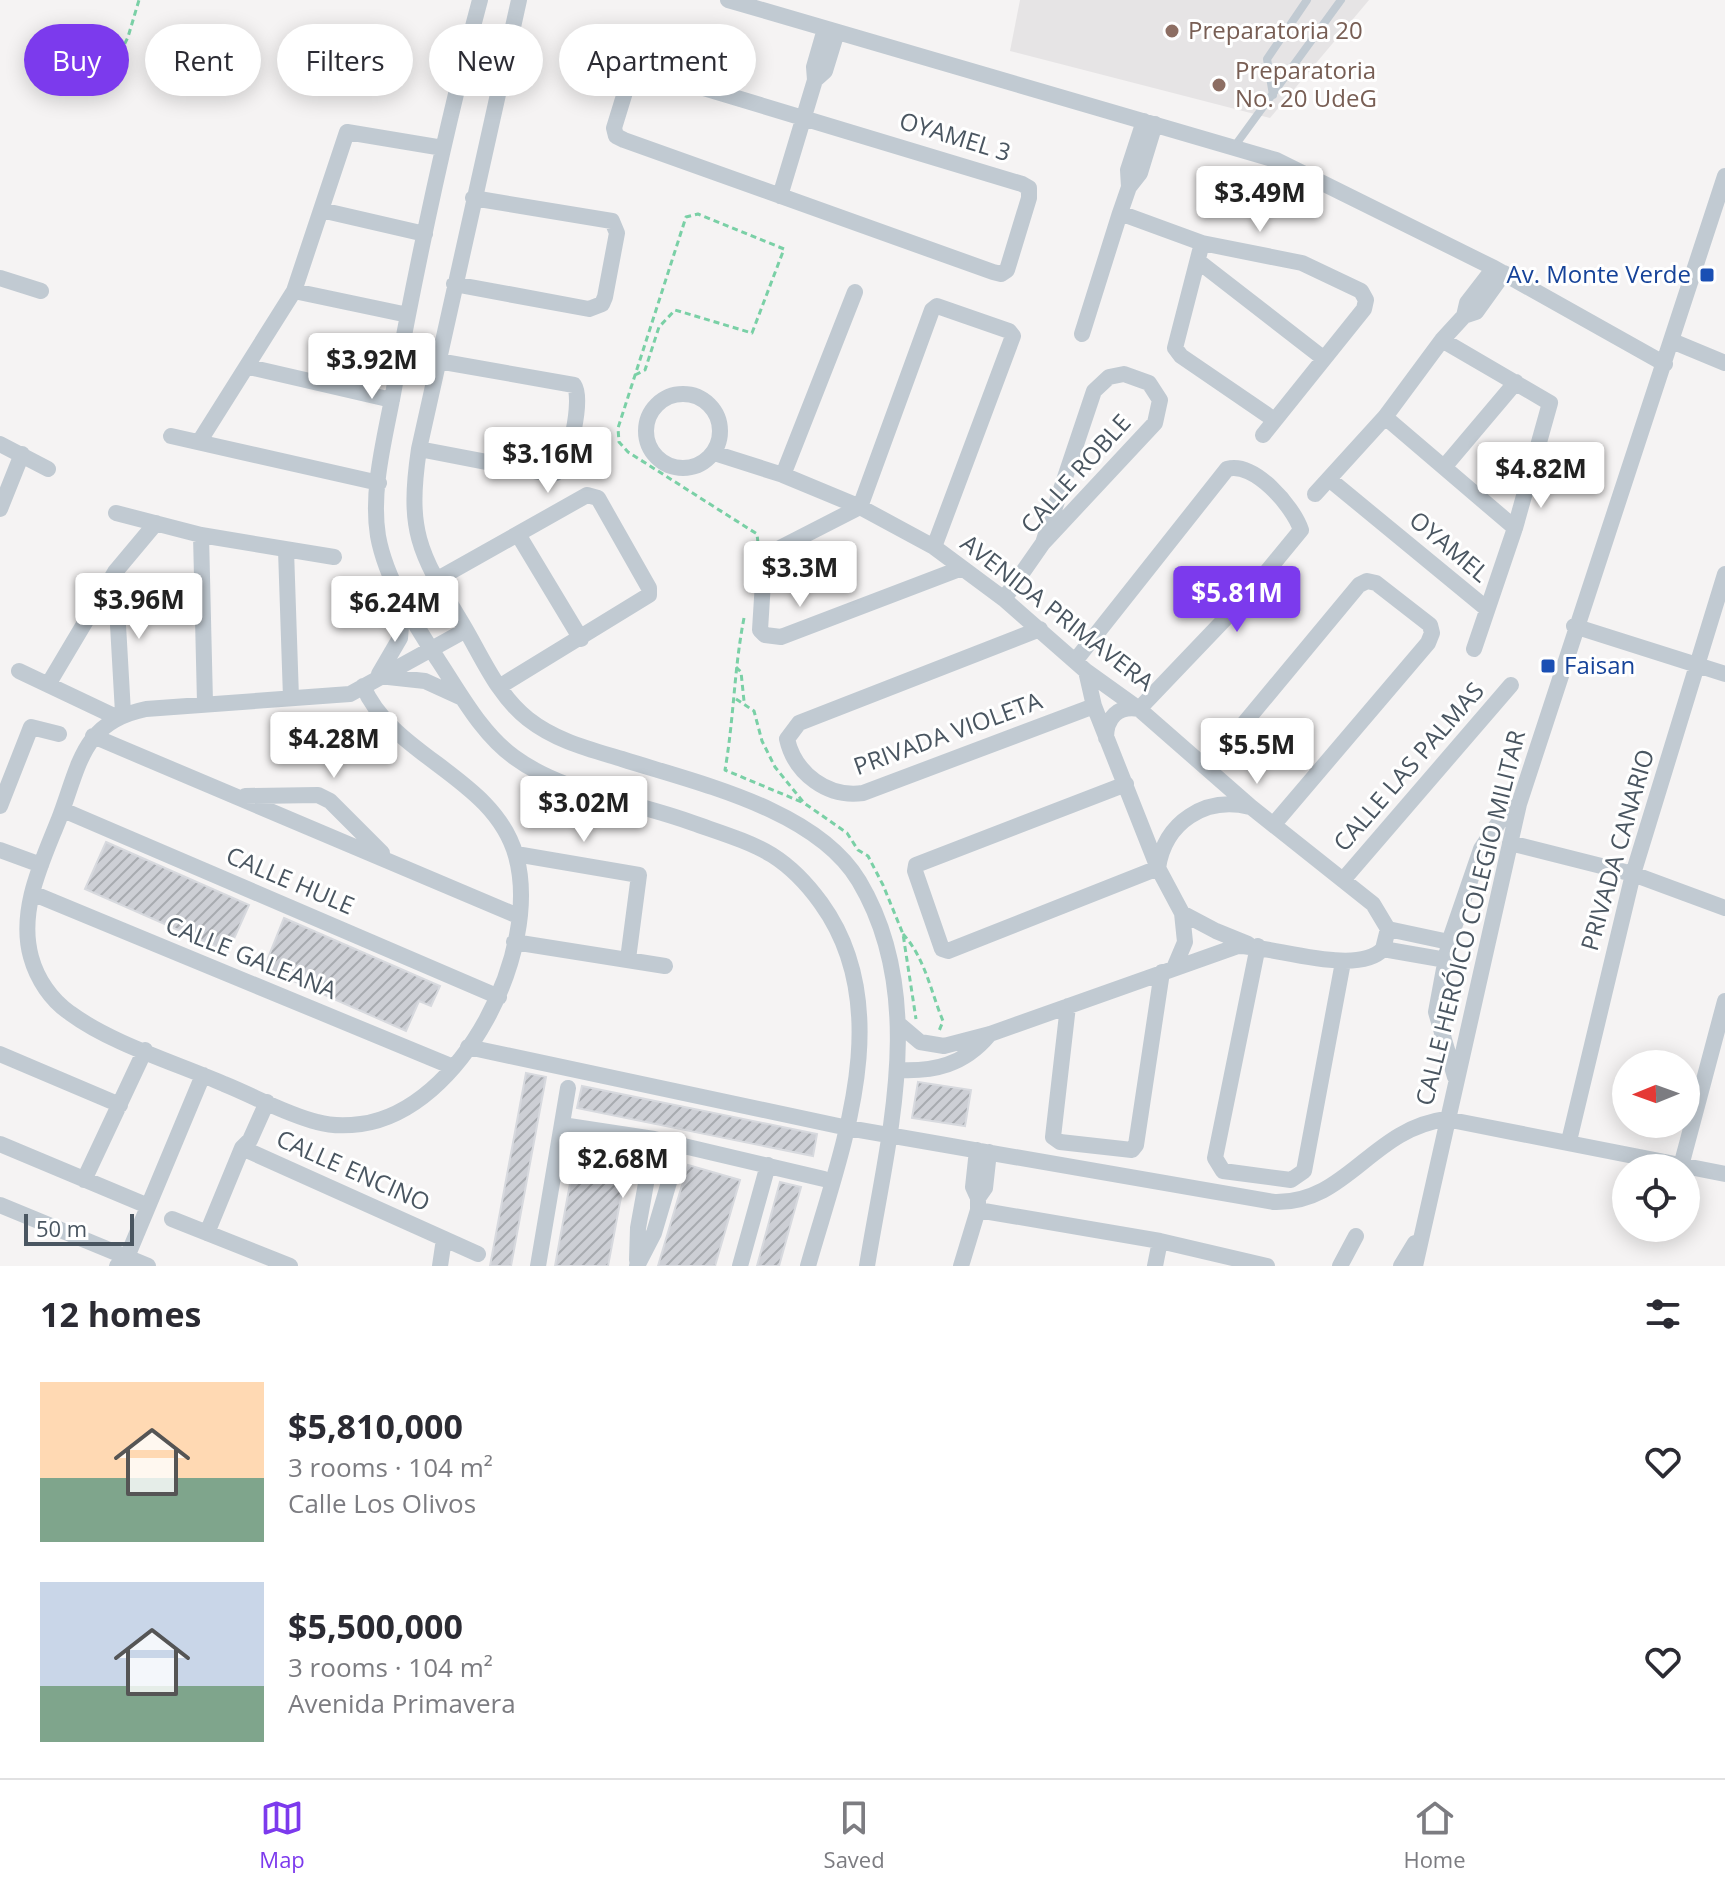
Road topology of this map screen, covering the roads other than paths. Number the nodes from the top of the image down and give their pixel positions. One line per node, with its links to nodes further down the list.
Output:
1 (480, 0): 11 (street)
2 (519, 0): 14 (street)
3 (728, 0): 6 (street)
4 (1307, 0): 7 (lane)
5 (1341, 0): 7 (lane)
6 (831, 30): 8 (street); 9 (street)
7 (1273, 95): 10 (lane)
8 (805, 116): 13 (street); 13 (street, OYAMEL 3); 13 (street, OYAMEL 3)
9 (1150, 122): 10 (street); 17 (street)
10 (1233, 147): 21 (street)
11 (443, 148): 16 (street); 18 (street)
12 (1725, 176): 15 (street, CALLE HERÓICO COLEGIO MILITAR)
13 (780, 196)
14 (473, 198): 23 (street); 23 (street)
15 (1720, 206): 30 (street, CALLE HERÓICO COLEGIO MILITAR)
16 (321, 210): 18 (street); 25 (street)
17 (1120, 213): 19 (street); 28 (street)
18 (425, 234): 27 (street)
19 (1202, 243): 20 (street); 31 (street)
20 (1198, 261): 31 (street); 39 (street)
21 (1499, 270): 29 (street); 34 (street)
22 (0, 278): 24 (street)
23 (454, 284): 32 (street)
24 (41, 291)
25 (294, 291): 27 (street); 35 (street)
26 (855, 292): 49 (street)
27 (408, 315): 37 (street)
28 (1082, 334)
29 (1442, 340): 36 (street, OYAMEL); 38 (street)
30 (1672, 341): 33 (street); 34 (street, CALLE HERÓICO COLEGIO MILITAR)
31 (1323, 358): 39 (street)
32 (438, 361): 44 (street); 44 (street)
33 (1725, 363)
34 (1665, 364): 71 (street, CALLE HERÓICO COLEGIO MILITAR)
35 (249, 367): 37 (street); 42 (street)
36 (1516, 382): 47 (street); 57 (street, OYAMEL)
37 (392, 400): 51 (street)
38 (1385, 417): 47 (street); 50 (street)
39 (1273, 419): 40 (street)
40 (1263, 435)
41 (171, 436): 42 (street)
42 (199, 442): 51 (street)
43 (0, 444): 46 (street)
44 (419, 449): 67 (street)
45 (714, 453): 45 (street); 49 (street, AVENIDA PRIMAVERA)
46 (22, 454): 48 (street); 54 (street)
47 (1445, 466): 57 (street)
48 (48, 469)
49 (783, 475): 53 (street, AVENIDA PRIMAVERA)
50 (1329, 479): 52 (street); 70 (street, OYAMEL)
51 (379, 483): 69 (street)
52 (1315, 494)
53 (860, 507): 61 (street, AVENIDA PRIMAVERA); 61 (street); 64 (street)
54 (0, 509)
55 (116, 513): 56 (street)
56 (156, 523): 58 (street); 65 (street)
57 (1515, 528): 70 (street, OYAMEL)
58 (201, 535): 62 (street); 88 (street)
59 (519, 536): 67 (street); 74 (street); 74 (street)
60 (1043, 543): 60 (street, CALLE ROBLE); 68 (street, CALLE ROBLE)
61 (934, 547): 64 (street, AVENIDA PRIMAVERA)
62 (286, 550): 63 (street); 86 (street)
63 (334, 557)
64 (962, 568): 68 (street, AVENIDA PRIMAVERA)
65 (115, 572): 82 (street); 91 (street)
66 (1725, 574): 77 (street, PRIVADA CANARIO)
67 (436, 580): 73 (street)
68 (1004, 599): 72 (street, AVENIDA PRIMAVERA)
69 (402, 600): 75 (street); 81 (street)
70 (1487, 609): 76 (street)
71 (1574, 626): 77 (street); 98 (street, CALLE HERÓICO COLEGIO MILITAR)
72 (1040, 629): 78 (street, AVENIDA PRIMAVERA); 89 (street, PRIVADA VIOLETA)
73 (466, 630): 75 (street); 85 (street)
74 (581, 639): 85 (street)
75 (431, 649): 81 (street); 87 (street)
76 (1474, 649)
77 (1698, 663): 80 (street); 109 (street, PRIVADA CANARIO)
78 (1080, 666): 89 (street); 90 (street, AVENIDA PRIMAVERA); 90 (street)
79 (19, 671): 82 (street)
80 (1725, 674)
81 (378, 676): 84 (street); 87 (street)
82 (49, 683): 91 (street)
83 (1511, 685): 110 (street, CALLE LAS PALMAS)
84 (363, 686): 86 (street); 105 (street)
85 (499, 687): 128 (street)
86 (291, 698): 88 (street)
87 (466, 701): 142 (street)
88 (205, 703): 91 (street)
89 (1094, 706): 94 (street)
90 (1139, 709): 94 (street); 95 (street, AVENIDA PRIMAVERA)
91 (119, 715): 93 (street)
92 (59, 734): 99 (street)
93 (93, 736): 97 (street); 101 (street)
94 (1106, 738): 96 (street)
95 (1207, 768): 100 (street, AVENIDA PRIMAVERA); 102 (street)
96 (1126, 784): 108 (street); 108 (street)
97 (240, 796): 106 (street); 106 (street)
98 (1519, 804): 103 (street, CALLE HERÓICO COLEGIO MILITAR); 117 (street)
99 (0, 806)
100 (1251, 807): 102 (street, AVENIDA PRIMAVERA); 108 (street)
101 (63, 810): 107 (street); 125 (street, CALLE HULE)
102 (1274, 824): 110 (street, AVENIDA PRIMAVERA)
103 (1510, 843): 109 (street); 136 (street, CALLE HERÓICO COLEGIO MILITAR)
104 (0, 850): 107 (street)
105 (516, 854): 114 (street); 120 (street)
106 (389, 860): 114 (street)
107 (41, 865): 111 (street)
108 (1158, 868): 113 (street)
109 (1633, 874): 112 (street); 145 (street, PRIVADA CANARIO)
110 (1343, 880): 115 (street, AVENIDA PRIMAVERA)
111 (32, 893): 131 (street); 133 (street, CALLE GALEANA)
112 (1725, 908)
113 (1182, 913): 118 (street); 124 (street)
114 (518, 916): 116 (street)
115 (1388, 929): 117 (street); 119 (street)
116 (514, 942): 120 (street); 125 (street)
117 (1449, 942): 121 (street)
118 (1258, 946): 122 (street); 122 (street); 124 (street)
119 (1383, 949): 121 (street); 122 (street)
120 (628, 959): 123 (street)
121 (1446, 960): 136 (street)
122 (1343, 962)
123 (665, 966)
124 (1168, 970): 127 (street); 127 (street)
125 (499, 997): 130 (street)
126 (1725, 1001): 151 (street)
127 (1068, 1006): 129 (street)
128 (900, 1025): 129 (street); 134 (street)
129 (990, 1034): 134 (street)
130 (468, 1047): 133 (street); 142 (street)
131 (145, 1050): 135 (street); 139 (street)
132 (0, 1054): 139 (street)
133 (453, 1067): 138 (street)
134 (897, 1070): 143 (street)
135 (203, 1075): 138 (street); 159 (street)
136 (1455, 1077): 140 (street, CALLE HERÓICO COLEGIO MILITAR)
137 (568, 1088): 141 (street)
138 (262, 1100): 148 (street, CALLE ENCINO)
139 (120, 1105): 156 (street)
140 (1446, 1119): 145 (street); 149 (street); 162 (street, CALLE HERÓICO COLEGIO MILITAR)
141 (562, 1125): 144 (street); 171 (street)
142 (848, 1128): 143 (street); 174 (street)
143 (888, 1133): 149 (street); 175 (street)
144 (654, 1139): 147 (street); 172 (street)
145 (1569, 1141): 150 (street)
146 (0, 1144): 156 (street)
147 (680, 1145): 152 (street); 172 (street)
148 (242, 1148): 161 (street, CALLE ENCINO); 164 (street, CALLE ENCINO)
149 (983, 1151): 157 (street)
150 (1627, 1154)
151 (1684, 1154)
152 (768, 1165): 155 (street); 173 (street)
153 (1700, 1169): 154 (street)
154 (1725, 1174)
155 (824, 1179)
156 (84, 1180): 159 (street)
157 (978, 1204): 165 (street); 176 (street)
158 (0, 1205): 167 (street)
159 (148, 1206): 167 (street)
160 (172, 1219): 161 (street)
161 (207, 1233): 169 (street)
162 (1420, 1235): 180 (street); 181 (street, CALLE HERÓICO COLEGIO MILITAR)
163 (1356, 1236): 179 (street)
164 (444, 1239): 166 (street, CALLE ENCINO); 170 (street, CALLE ENCINO)
165 (1160, 1241): 177 (street); 178 (street)
166 (478, 1254)
167 (123, 1262): 168 (street)
168 (148, 1266)
169 (290, 1266)
170 (440, 1266)
171 (538, 1266)
172 (637, 1266)
173 (740, 1266)
174 (808, 1266)
175 (867, 1266)
176 (961, 1266)
177 (1155, 1266)
178 (1267, 1266)
179 (1340, 1266)
180 (1401, 1266)
181 (1415, 1266)

